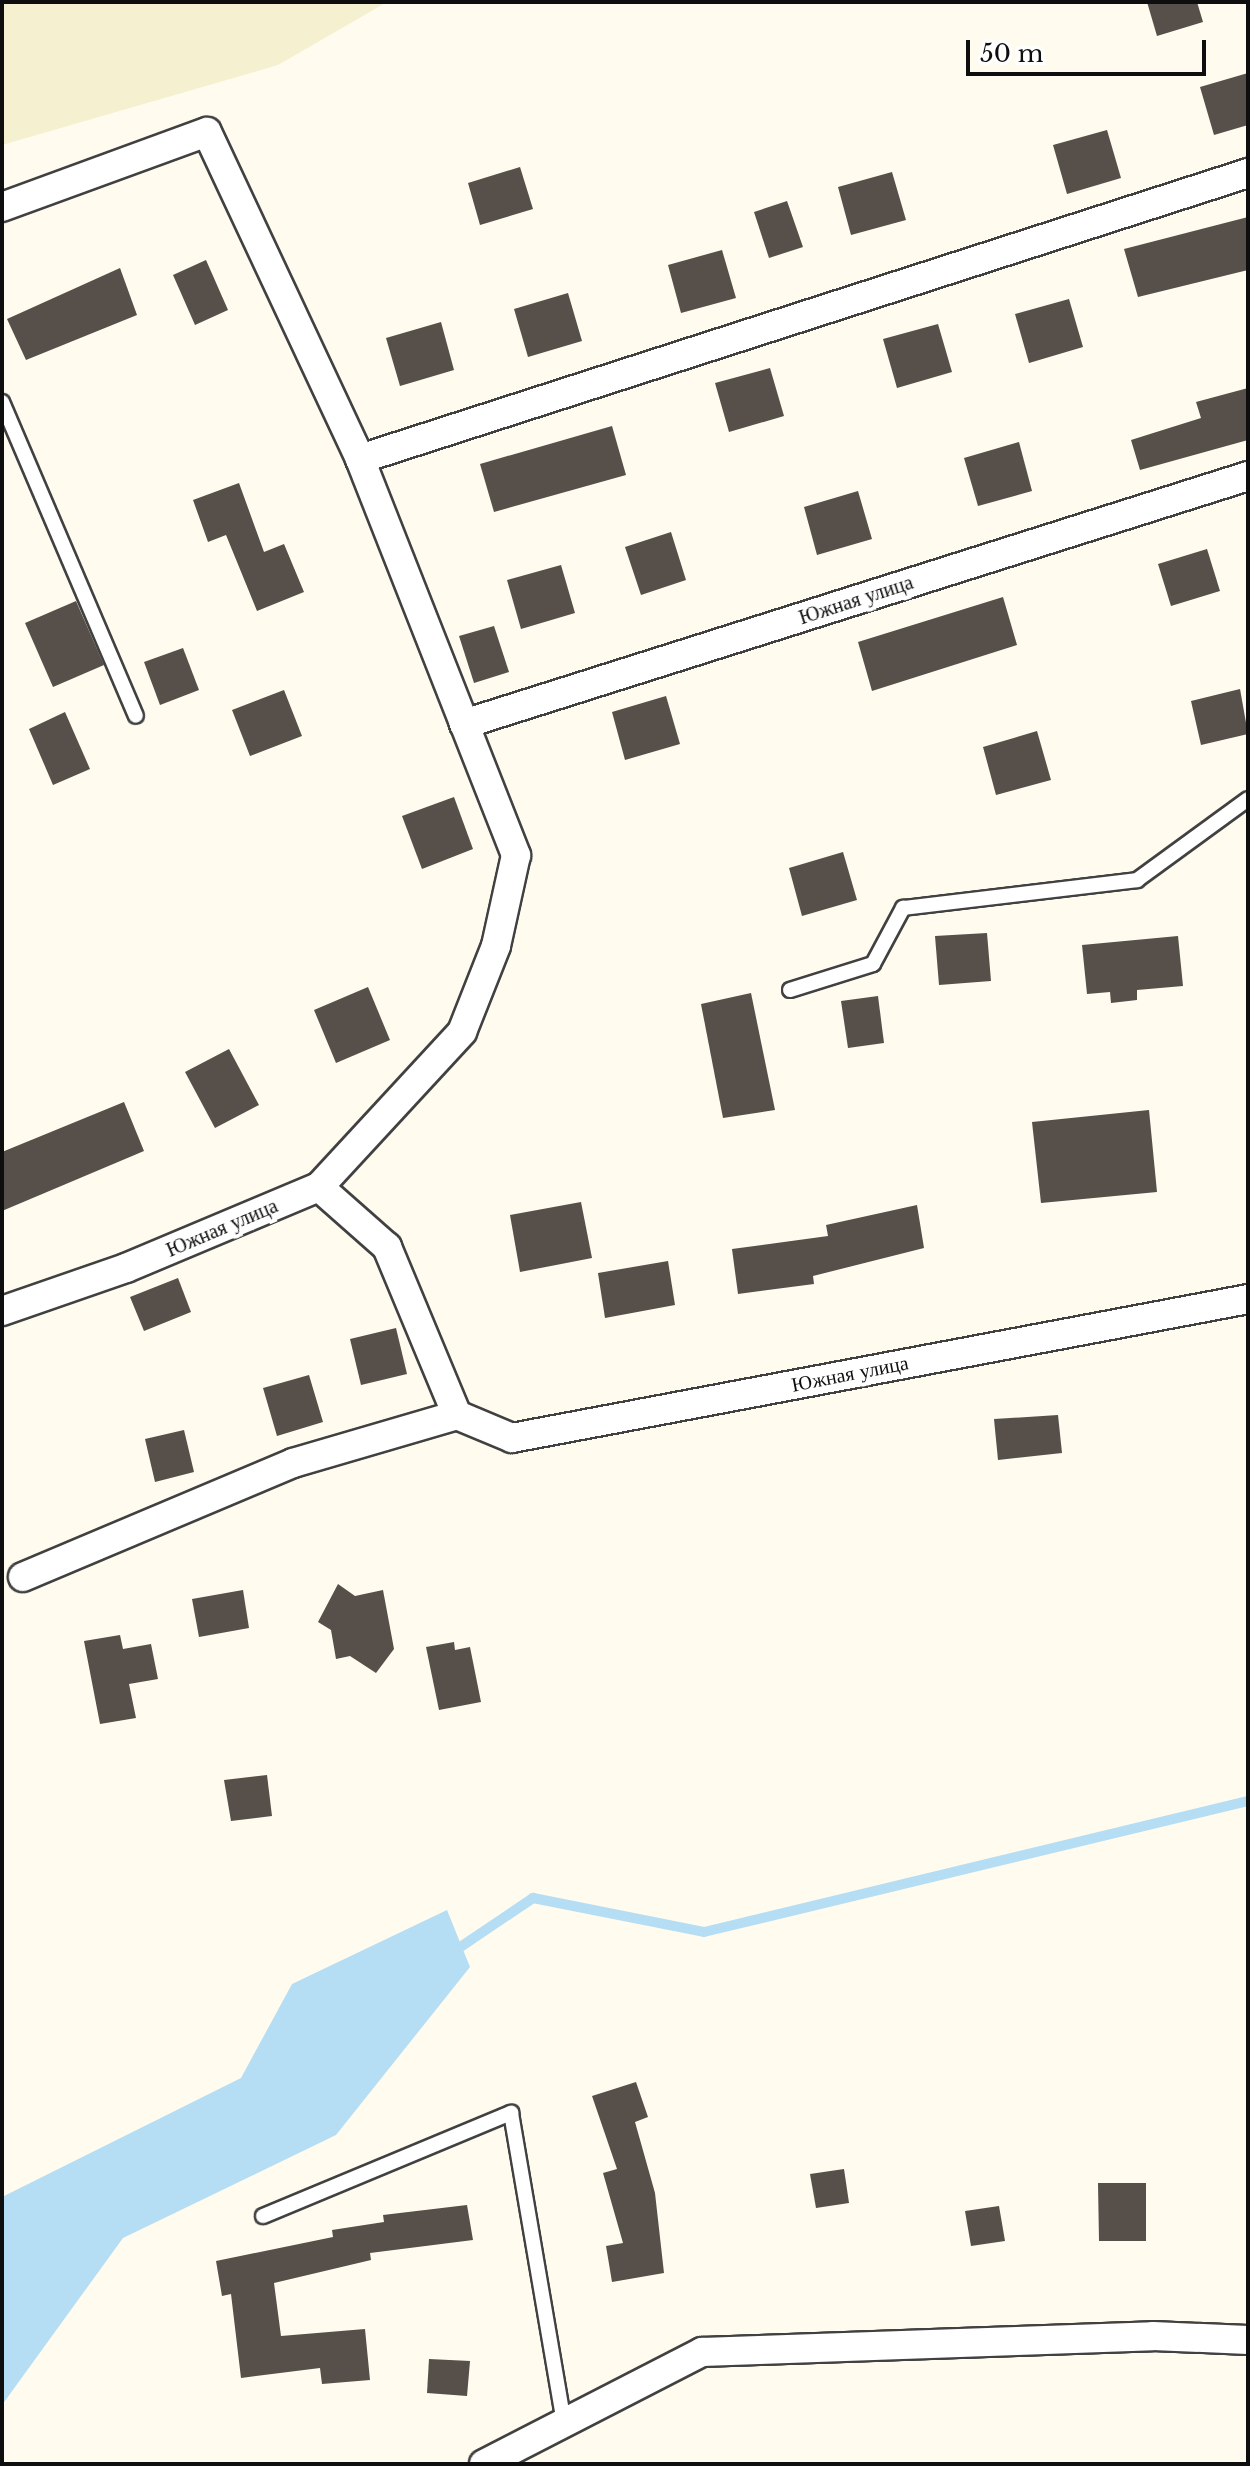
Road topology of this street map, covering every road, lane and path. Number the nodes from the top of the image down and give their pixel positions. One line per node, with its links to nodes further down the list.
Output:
1 (1248, 173): 4 (street)
2 (2, 207): 4 (street)
3 (2, 402): 6 (lane)
4 (360, 459): 7 (street)
5 (1248, 476): 7 (street, Южная улица)
6 (136, 716)
7 (464, 724): 10 (street)
8 (1248, 799): 9 (lane)
9 (790, 990)
10 (319, 1187): 12 (street, Южная улица); 13 (street)
11 (1248, 1299): 13 (street, Южная улица)
12 (2, 1311)
13 (457, 1415): 14 (street)
14 (23, 1577)
15 (263, 2216): 17 (lane)
16 (1248, 2340): 17 (street)
17 (564, 2423): 18 (street)
18 (484, 2464)

